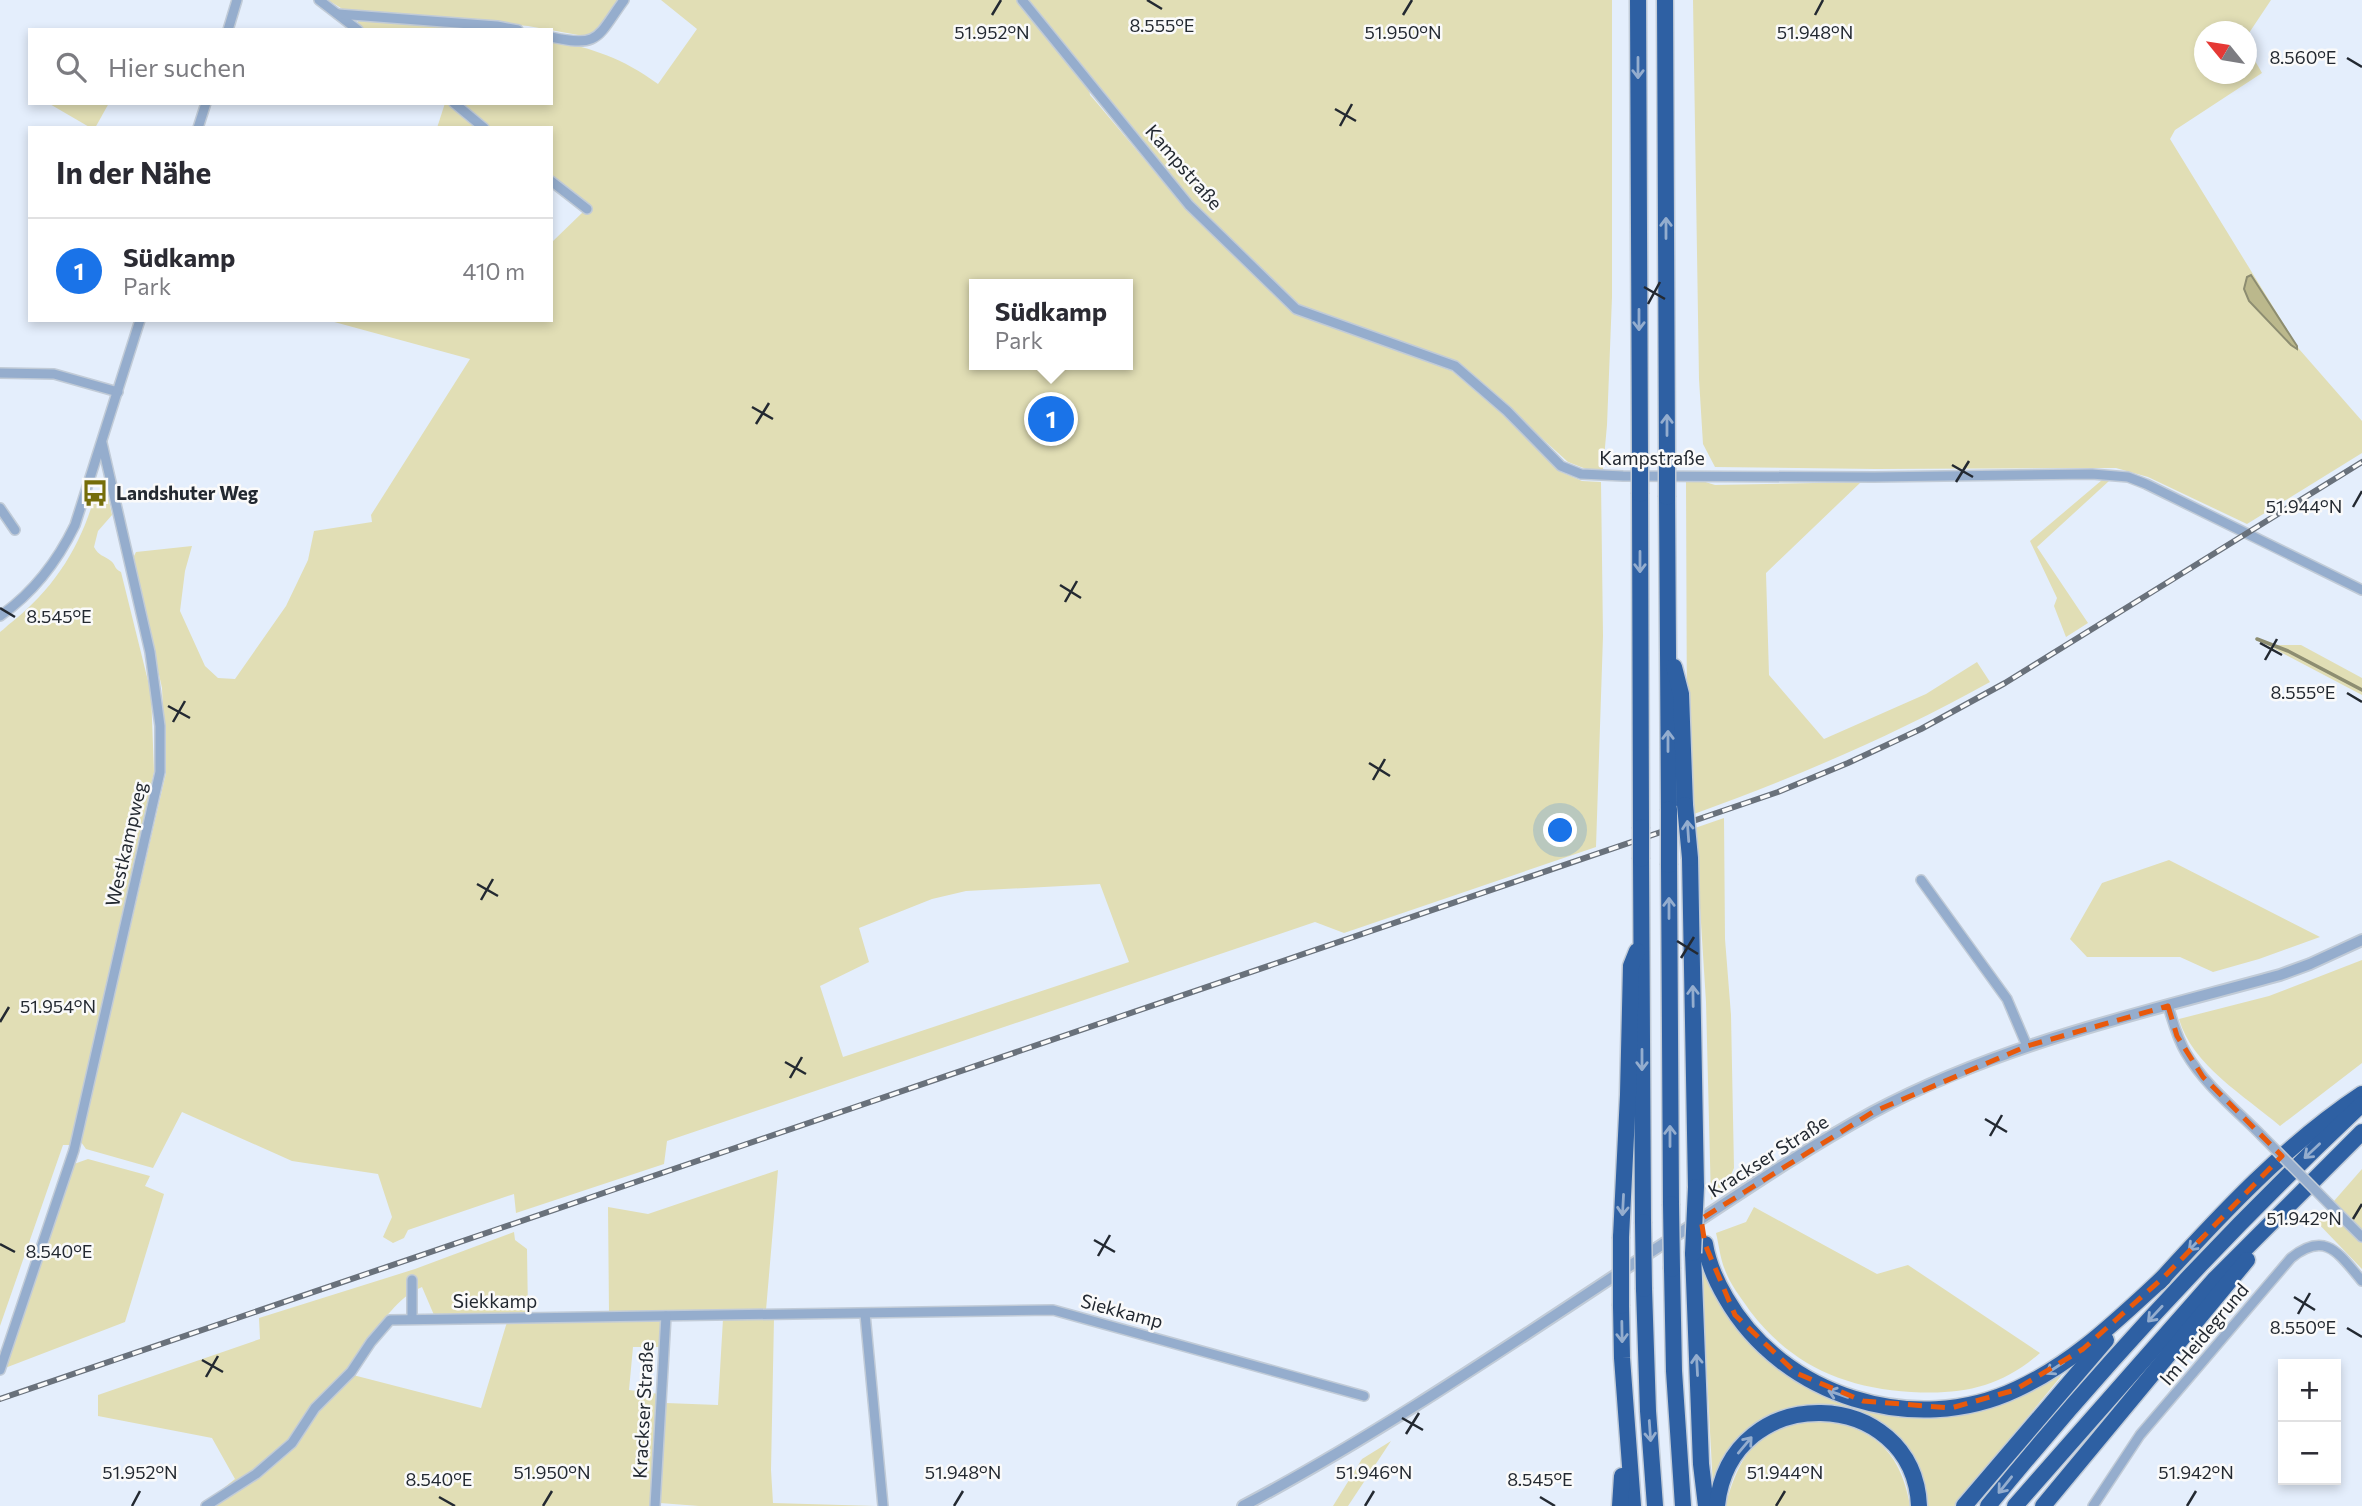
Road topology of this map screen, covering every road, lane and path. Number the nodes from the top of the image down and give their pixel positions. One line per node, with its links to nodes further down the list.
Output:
1 (237, 0): 8 (street)
2 (319, 0): 7 (street)
3 (624, 0): 11 (street)
4 (1022, 0): 24 (street, Kampstraße)
5 (1638, 0): 29 (highway, one-way to 29, bridge)
6 (1665, 0): 26 (highway, one-way to 6, bridge)
7 (338, 14): 9 (street); 10 (street)
8 (229, 28)
9 (356, 28)
10 (508, 28)
11 (553, 37)
12 (205, 105): 14 (street)
13 (456, 105): 15 (street)
14 (199, 126)
15 (482, 126)
16 (553, 183): 17 (street)
17 (587, 209)
18 (139, 322): 20 (street)
19 (0, 373): 20 (street)
20 (118, 392): 21 (street)
21 (102, 443): 25 (street); 45 (street, Westkampweg)
22 (0, 508): 23 (street)
23 (15, 530)
24 (2362, 590)
25 (0, 616)
26 (1669, 648): 37 (highway, one-way to 26, bridge); 54 (highway, one-way to 26, bridge)
27 (1921, 880): 31 (street)
28 (2362, 940): 30 (street, Krackser Straße)
29 (1641, 943): 44 (highway, one-way to 44, bridge); 53 (highway, one-way to 53, bridge)
30 (2168, 1006): 31 (street, Krackser Straße); 36 (street, bridge)
31 (2027, 1046): 50 (street, Krackser Straße)
32 (2362, 1094): 38 (highway, one-way to 38)
33 (2362, 1104): 59 (highway, one-way to 59)
34 (2362, 1132): 35 (highway)
35 (2315, 1178): 60 (highway); 61 (highway)
36 (2362, 1237)
37 (1699, 1248): 38 (highway, one-way to 37); 55 (highway, one-way to 37)
38 (2164, 1277): 58 (highway)
39 (412, 1280): 43 (street)
40 (2362, 1281): 62 (street, Im Heidegrund)
41 (865, 1314): 42 (street, Siekkamp); 46 (street, Siekkamp); 49 (street)
42 (666, 1316): 43 (street, Siekkamp); 48 (street, Krackser Straße)
43 (412, 1318): 47 (street, Siekkamp)
44 (1622, 1358): 51 (highway); 52 (highway)
45 (0, 1370)
46 (1364, 1396)
47 (206, 1506)
48 (655, 1506)
49 (883, 1506)
50 (1243, 1506)
51 (1620, 1506)
52 (1633, 1506)
53 (1655, 1506)
54 (1683, 1506)
55 (1706, 1506)
56 (1717, 1506): 57 (highway, one-way to 57)
57 (1919, 1506)
58 (1964, 1506)
59 (1988, 1506)
60 (2015, 1506)
61 (2043, 1506)
62 (2093, 1506)

